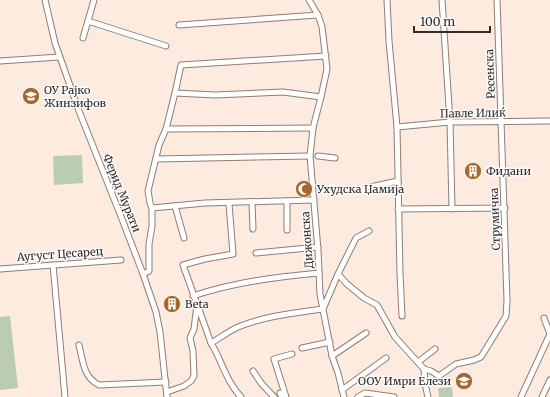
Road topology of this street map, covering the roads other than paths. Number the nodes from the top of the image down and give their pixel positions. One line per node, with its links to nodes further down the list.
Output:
1 (45, 0): 13 (street, Ферид Мурати)
2 (94, 0): 8 (street)
3 (309, 0): 7 (street, Дижонска)
4 (387, 0): 20 (street)
5 (442, 0): 18 (street)
6 (497, 0): 19 (street, Ресенска)
7 (318, 15): 9 (street); 12 (street, Дижонска)
8 (88, 21): 10 (street); 11 (street)
9 (179, 25)
10 (83, 38)
11 (166, 46)
12 (326, 56): 15 (street); 16 (street, Дижонска)
13 (59, 57): 14 (street); 48 (street, Ферид Мурати)
14 (0, 62)
15 (176, 93): 16 (street); 22 (street)
16 (321, 97): 21 (street, Дижонска)
17 (550, 121): 19 (street, Павле Илиќ)
18 (450, 122): 19 (street, Павле Илиќ); 20 (street, Павле Илиќ); 36 (street)
19 (502, 122): 35 (street, Струмичка)
20 (397, 127): 27 (street)
21 (312, 128): 22 (street); 23 (street, Дижонска)
22 (166, 129): 26 (street)
23 (310, 156): 26 (street); 29 (street, Дижонска)
24 (318, 156): 25 (street)
25 (335, 158)
26 (156, 159): 34 (street)
27 (398, 181): 28 (street); 37 (street)
28 (370, 187)
29 (314, 200): 30 (street); 42 (street, Дижонска)
30 (287, 201): 31 (street); 39 (street)
31 (252, 202): 32 (street); 38 (street)
32 (229, 204): 33 (street); 50 (street)
33 (176, 206): 34 (street); 41 (street)
34 (152, 208): 48 (street)
35 (505, 208): 36 (street); 65 (street, Струмичка)
36 (452, 209): 37 (street)
37 (398, 210): 53 (street)
38 (253, 229)
39 (286, 230)
40 (369, 232): 49 (street)
41 (184, 238)
42 (318, 247): 43 (street); 47 (street, Дижонска)
43 (256, 253)
44 (121, 260): 45 (street, Аугуст Цесарец)
45 (53, 265): 46 (street, Аугуст Цесарец); 72 (street)
46 (0, 269)
47 (319, 273): 50 (street); 52 (street, Дижонска)
48 (143, 274): 68 (street, Ферид Мурати)
49 (338, 274): 52 (street); 64 (street)
50 (193, 296): 51 (street)
51 (197, 302): 57 (street); 70 (street)
52 (323, 309): 56 (street, Дижонска); 57 (street)
53 (402, 316)
54 (544, 318): 79 (street)
55 (366, 333): 62 (street)
56 (330, 342): 59 (street); 62 (street, Дижонска)
57 (211, 343): 73 (street)
58 (79, 345): 68 (street)
59 (302, 348)
60 (435, 349): 64 (street)
61 (292, 354): 74 (street)
62 (332, 356): 69 (street, Дижонска)
63 (386, 358): 69 (street)
64 (418, 362): 65 (street)
65 (424, 369): 78 (street)
66 (252, 371): 71 (street)
67 (550, 380): 80 (street)
68 (166, 382): 70 (street, Ферид Мурати)
69 (342, 390): 75 (street, Дижонска)
70 (167, 394)
71 (271, 396)
72 (65, 397)
73 (241, 397)
74 (286, 397)
75 (344, 397)
76 (358, 397): 77 (street)
77 (394, 397)
78 (428, 397)
79 (521, 397)
80 (542, 397)

